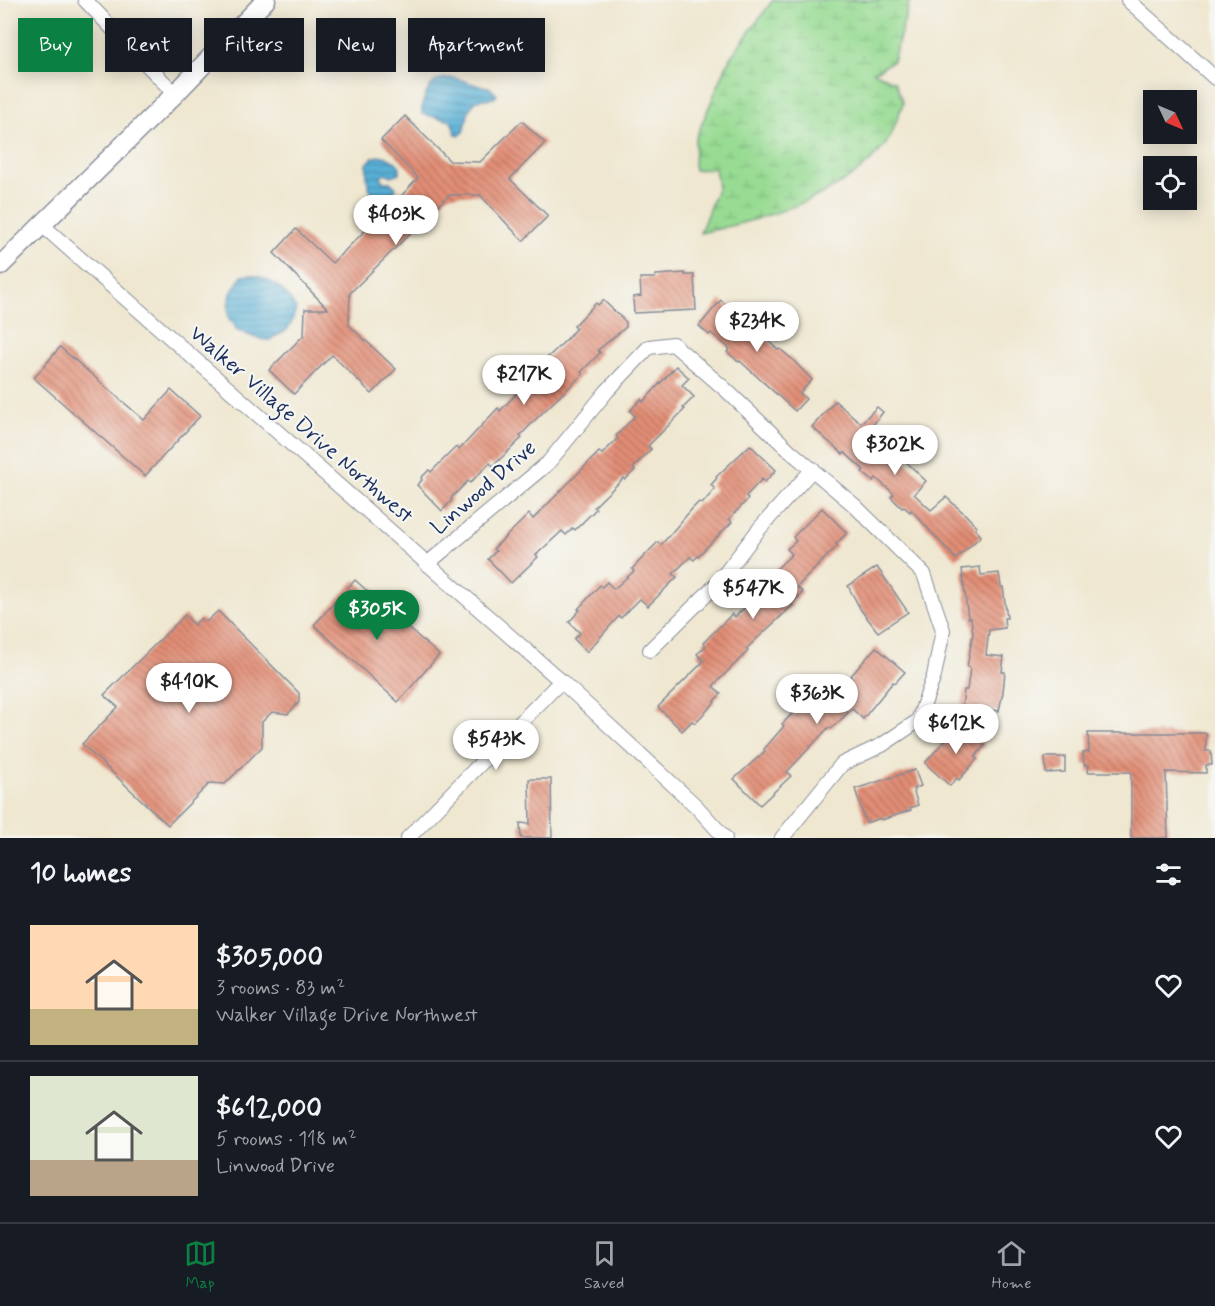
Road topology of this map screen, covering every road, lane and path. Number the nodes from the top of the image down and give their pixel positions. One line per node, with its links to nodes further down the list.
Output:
1 (85, 0): 5 (street)
2 (266, 0): 5 (main road)
3 (1128, 0): 4 (street)
4 (1215, 78)
5 (175, 94): 6 (main road)
6 (42, 225): 7 (main road); 9 (street, Walker Village Drive Northwest)
7 (0, 266)
8 (813, 469): 9 (street, Linwood Drive); 10 (street); 14 (street, Linwood Drive)
9 (427, 564): 11 (street, Walker Village Drive Northwest)
10 (650, 650)
11 (561, 681): 12 (street); 13 (street, Walker Village Drive Northwest)
12 (408, 838)
13 (725, 838)
14 (782, 838)

